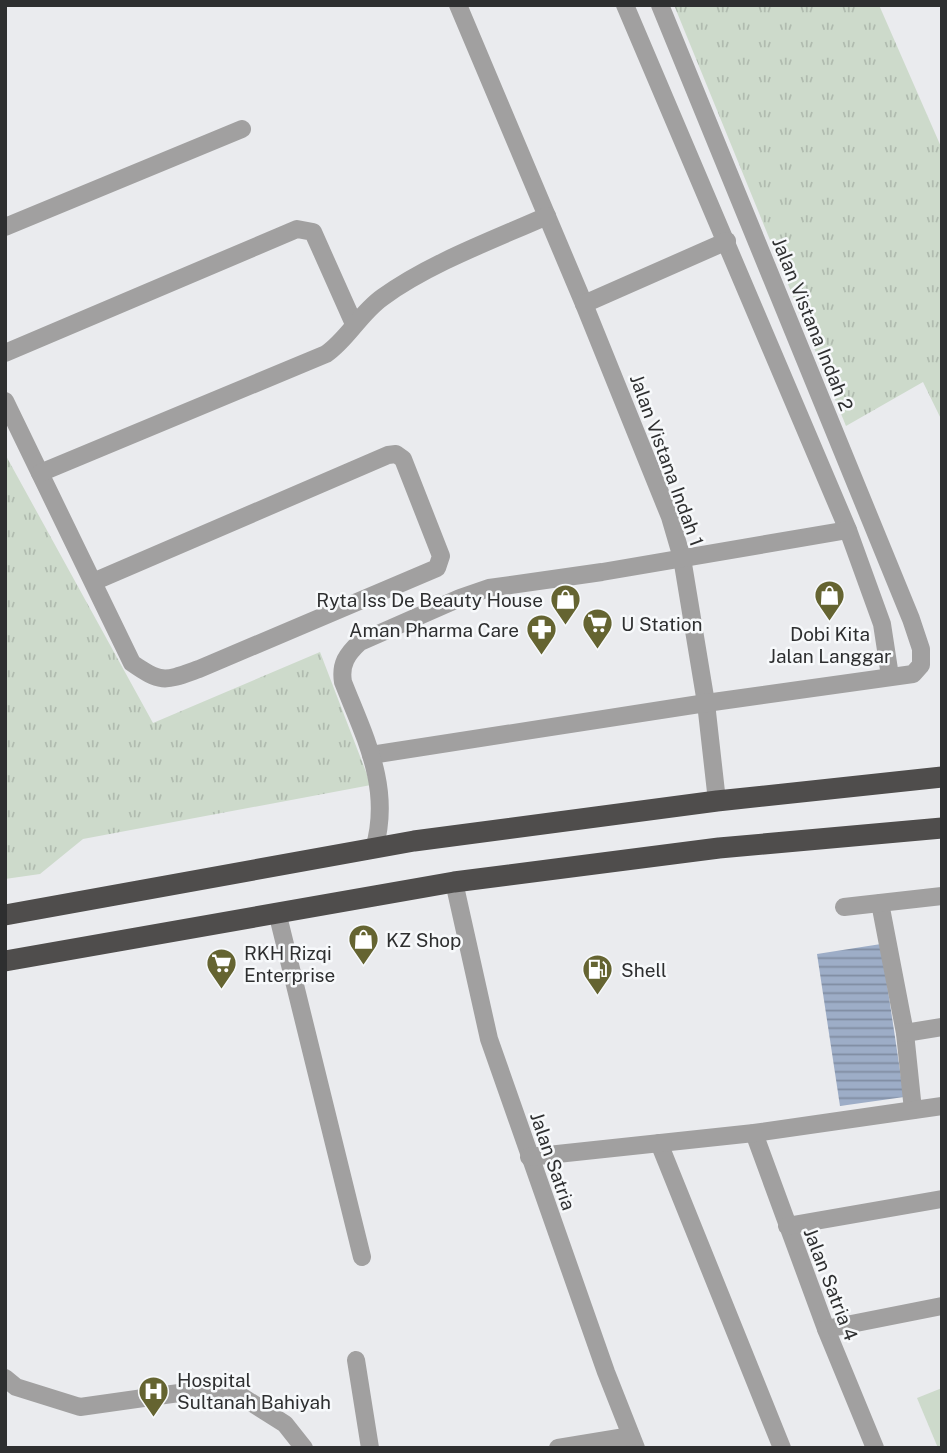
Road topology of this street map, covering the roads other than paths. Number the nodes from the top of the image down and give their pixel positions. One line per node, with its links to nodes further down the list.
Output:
1 (625, 5): 7 (street)
2 (660, 5): 16 (street, Jalan Vistana Indah 2)
3 (465, 7): 5 (street, Jalan Vistana Indah 1)
4 (242, 130): 6 (street)
5 (547, 216): 8 (street, Jalan Vistana Indah 1); 9 (street)
6 (5, 227)
7 (727, 241): 8 (street); 13 (street)
8 (584, 304): 14 (street, Jalan Vistana Indah 1)
9 (354, 324): 10 (street); 12 (street)
10 (5, 353)
11 (5, 401): 12 (street)
12 (40, 473): 15 (street)
13 (848, 530): 14 (street); 16 (street)
14 (682, 558): 17 (street, Jalan Vistana Indah 1); 18 (street)
15 (93, 582): 15 (street)
16 (890, 676): 17 (street)
17 (706, 703): 18 (street); 20 (street, Jalan Vistana Indah 1)
18 (371, 755): 22 (street)
19 (942, 777): 20 (highway)
20 (717, 801): 22 (highway)
21 (942, 828): 23 (highway)
22 (374, 849): 28 (highway)
23 (454, 882): 27 (highway); 36 (street, Jalan Satria)
24 (942, 896): 25 (street)
25 (880, 903): 26 (street); 31 (street)
26 (844, 907)
27 (278, 912): 29 (highway); 39 (street)
28 (5, 915)
29 (5, 961)
30 (942, 1027): 31 (street)
31 (905, 1033): 33 (street)
32 (942, 1106): 33 (street)
33 (913, 1110): 34 (street)
34 (754, 1133): 35 (street); 38 (street, Jalan Satria 4)
35 (659, 1143): 36 (street); 48 (street)
36 (529, 1157): 44 (street, Jalan Satria)
37 (942, 1199): 38 (street)
38 (787, 1226): 41 (street, Jalan Satria 4)
39 (362, 1257)
40 (942, 1306): 41 (street)
41 (825, 1329): 49 (street, Jalan Satria 4)
42 (356, 1360): 46 (street)
43 (5, 1378): 45 (street)
44 (633, 1442): 47 (street)
45 (304, 1448)
46 (370, 1448)
47 (558, 1448)
48 (782, 1448)
49 (875, 1448)

